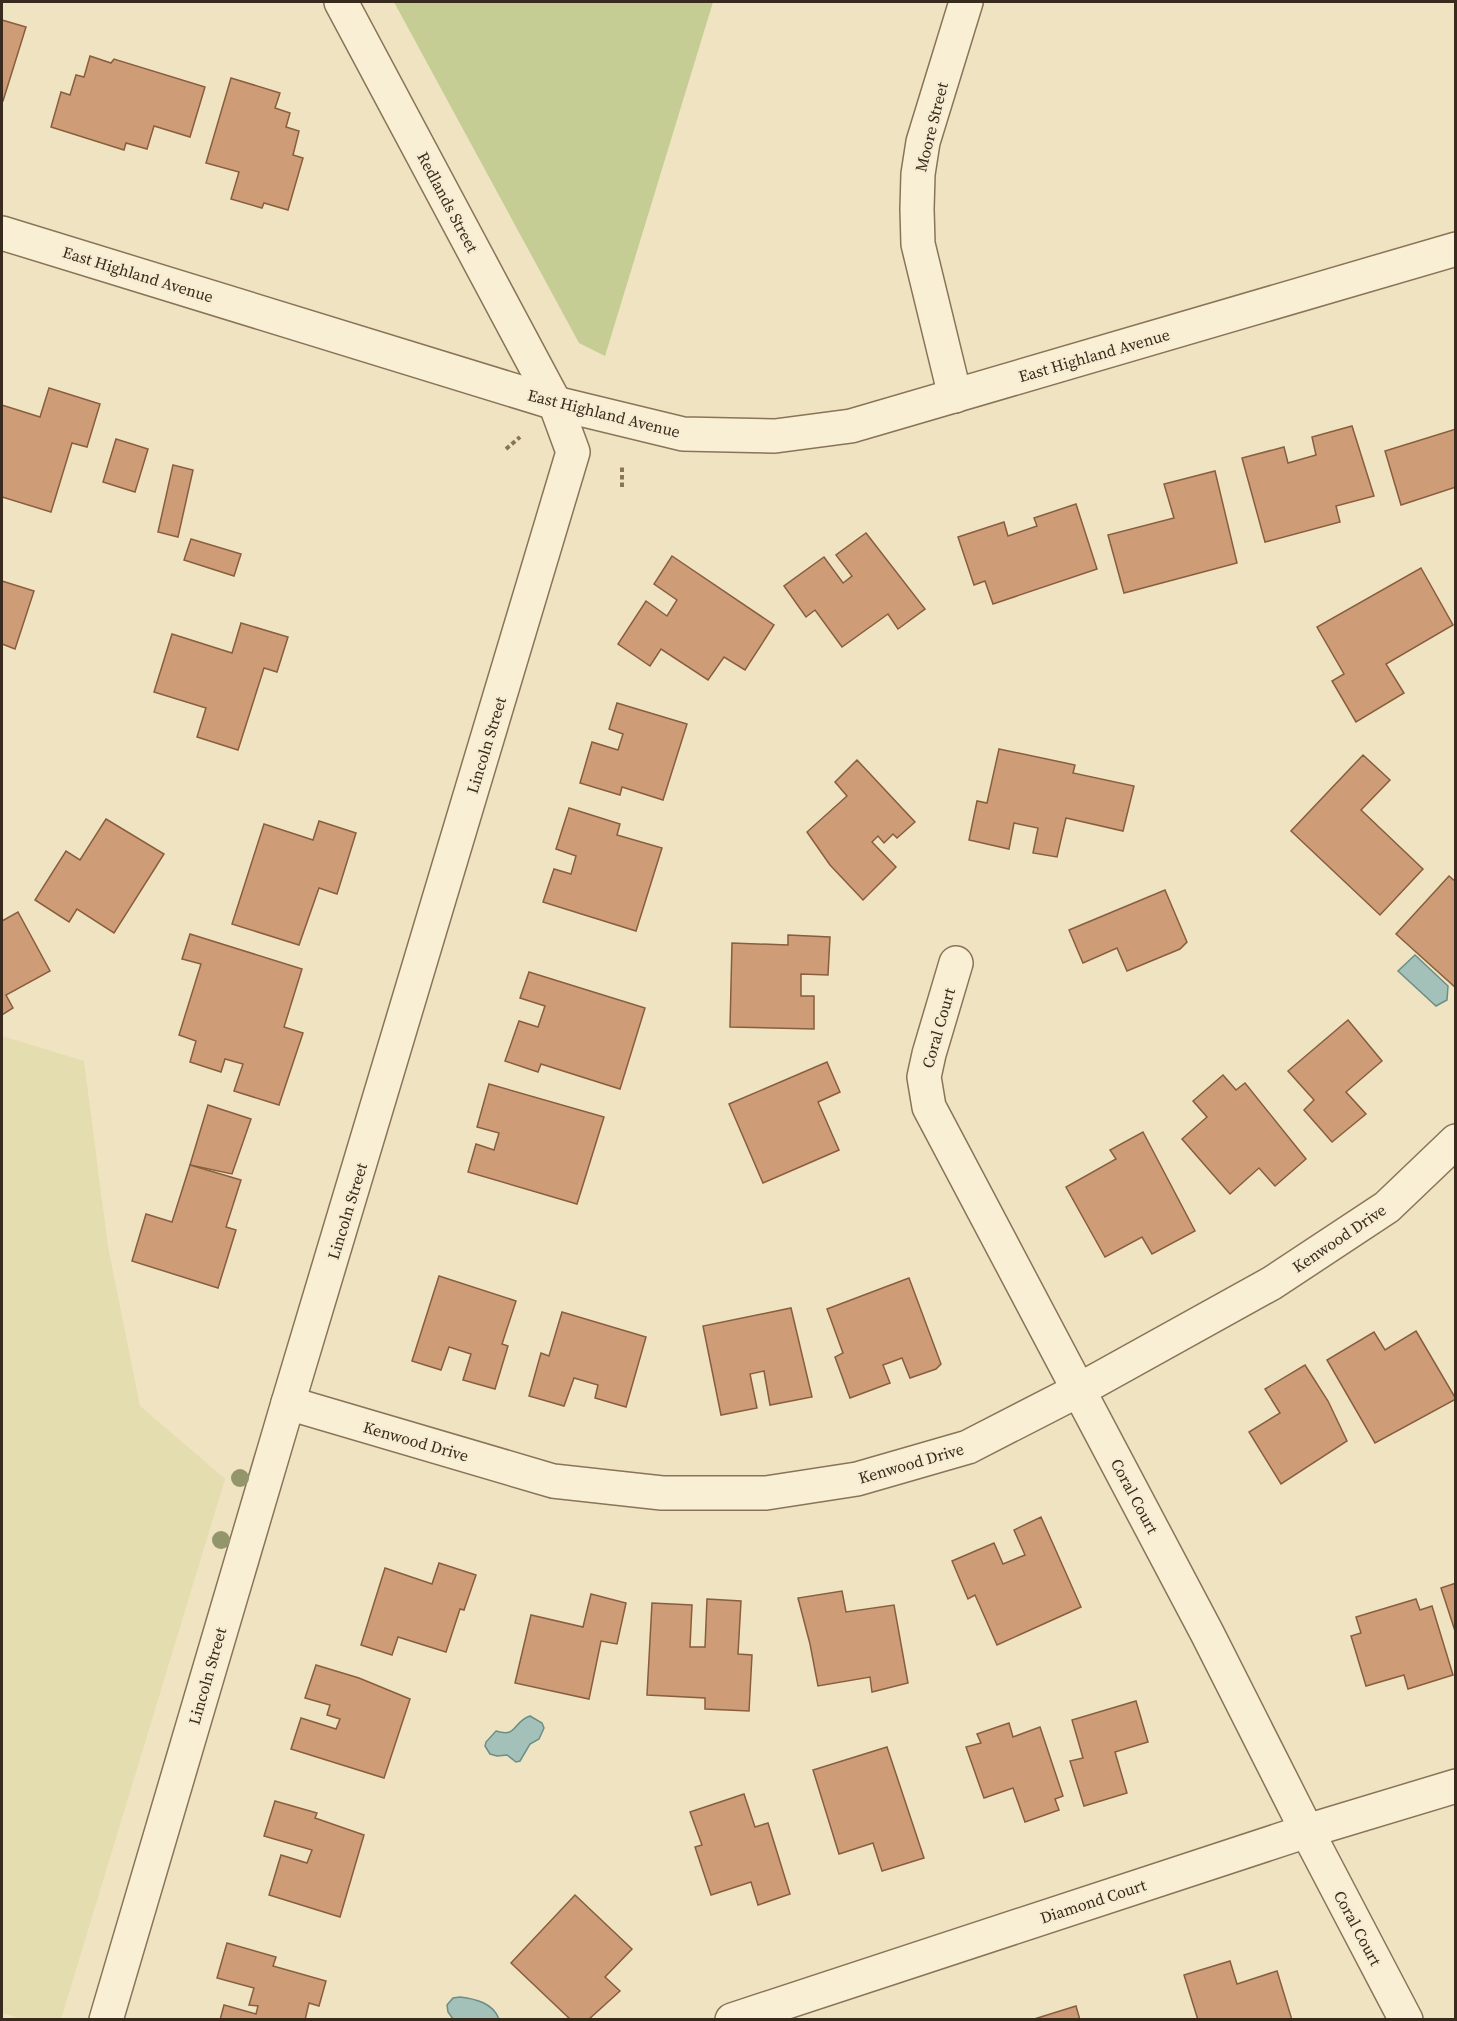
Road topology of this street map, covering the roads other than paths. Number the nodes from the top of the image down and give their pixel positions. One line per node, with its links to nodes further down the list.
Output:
1 (341, 2): 6 (street, Redlands Street)
2 (966, 2): 5 (street, Moore Street)
3 (2, 233): 6 (street, East Highland Avenue)
4 (1455, 249): 5 (street, East Highland Avenue)
5 (956, 396): 6 (street, East Highland Avenue)
6 (555, 403): 10 (street, Lincoln Street)
7 (956, 963): 9 (street, Coral Court)
8 (1455, 1141): 9 (street, Kenwood Drive)
9 (1079, 1390): 10 (street, Kenwood Drive); 12 (street, Coral Court)
10 (288, 1403): 13 (street, Lincoln Street)
11 (1455, 1786): 12 (street, Diamond Court)
12 (1306, 1831): 14 (street, Diamond Court); 15 (street, Coral Court)
13 (106, 2019)
14 (732, 2019)
15 (1406, 2019)

